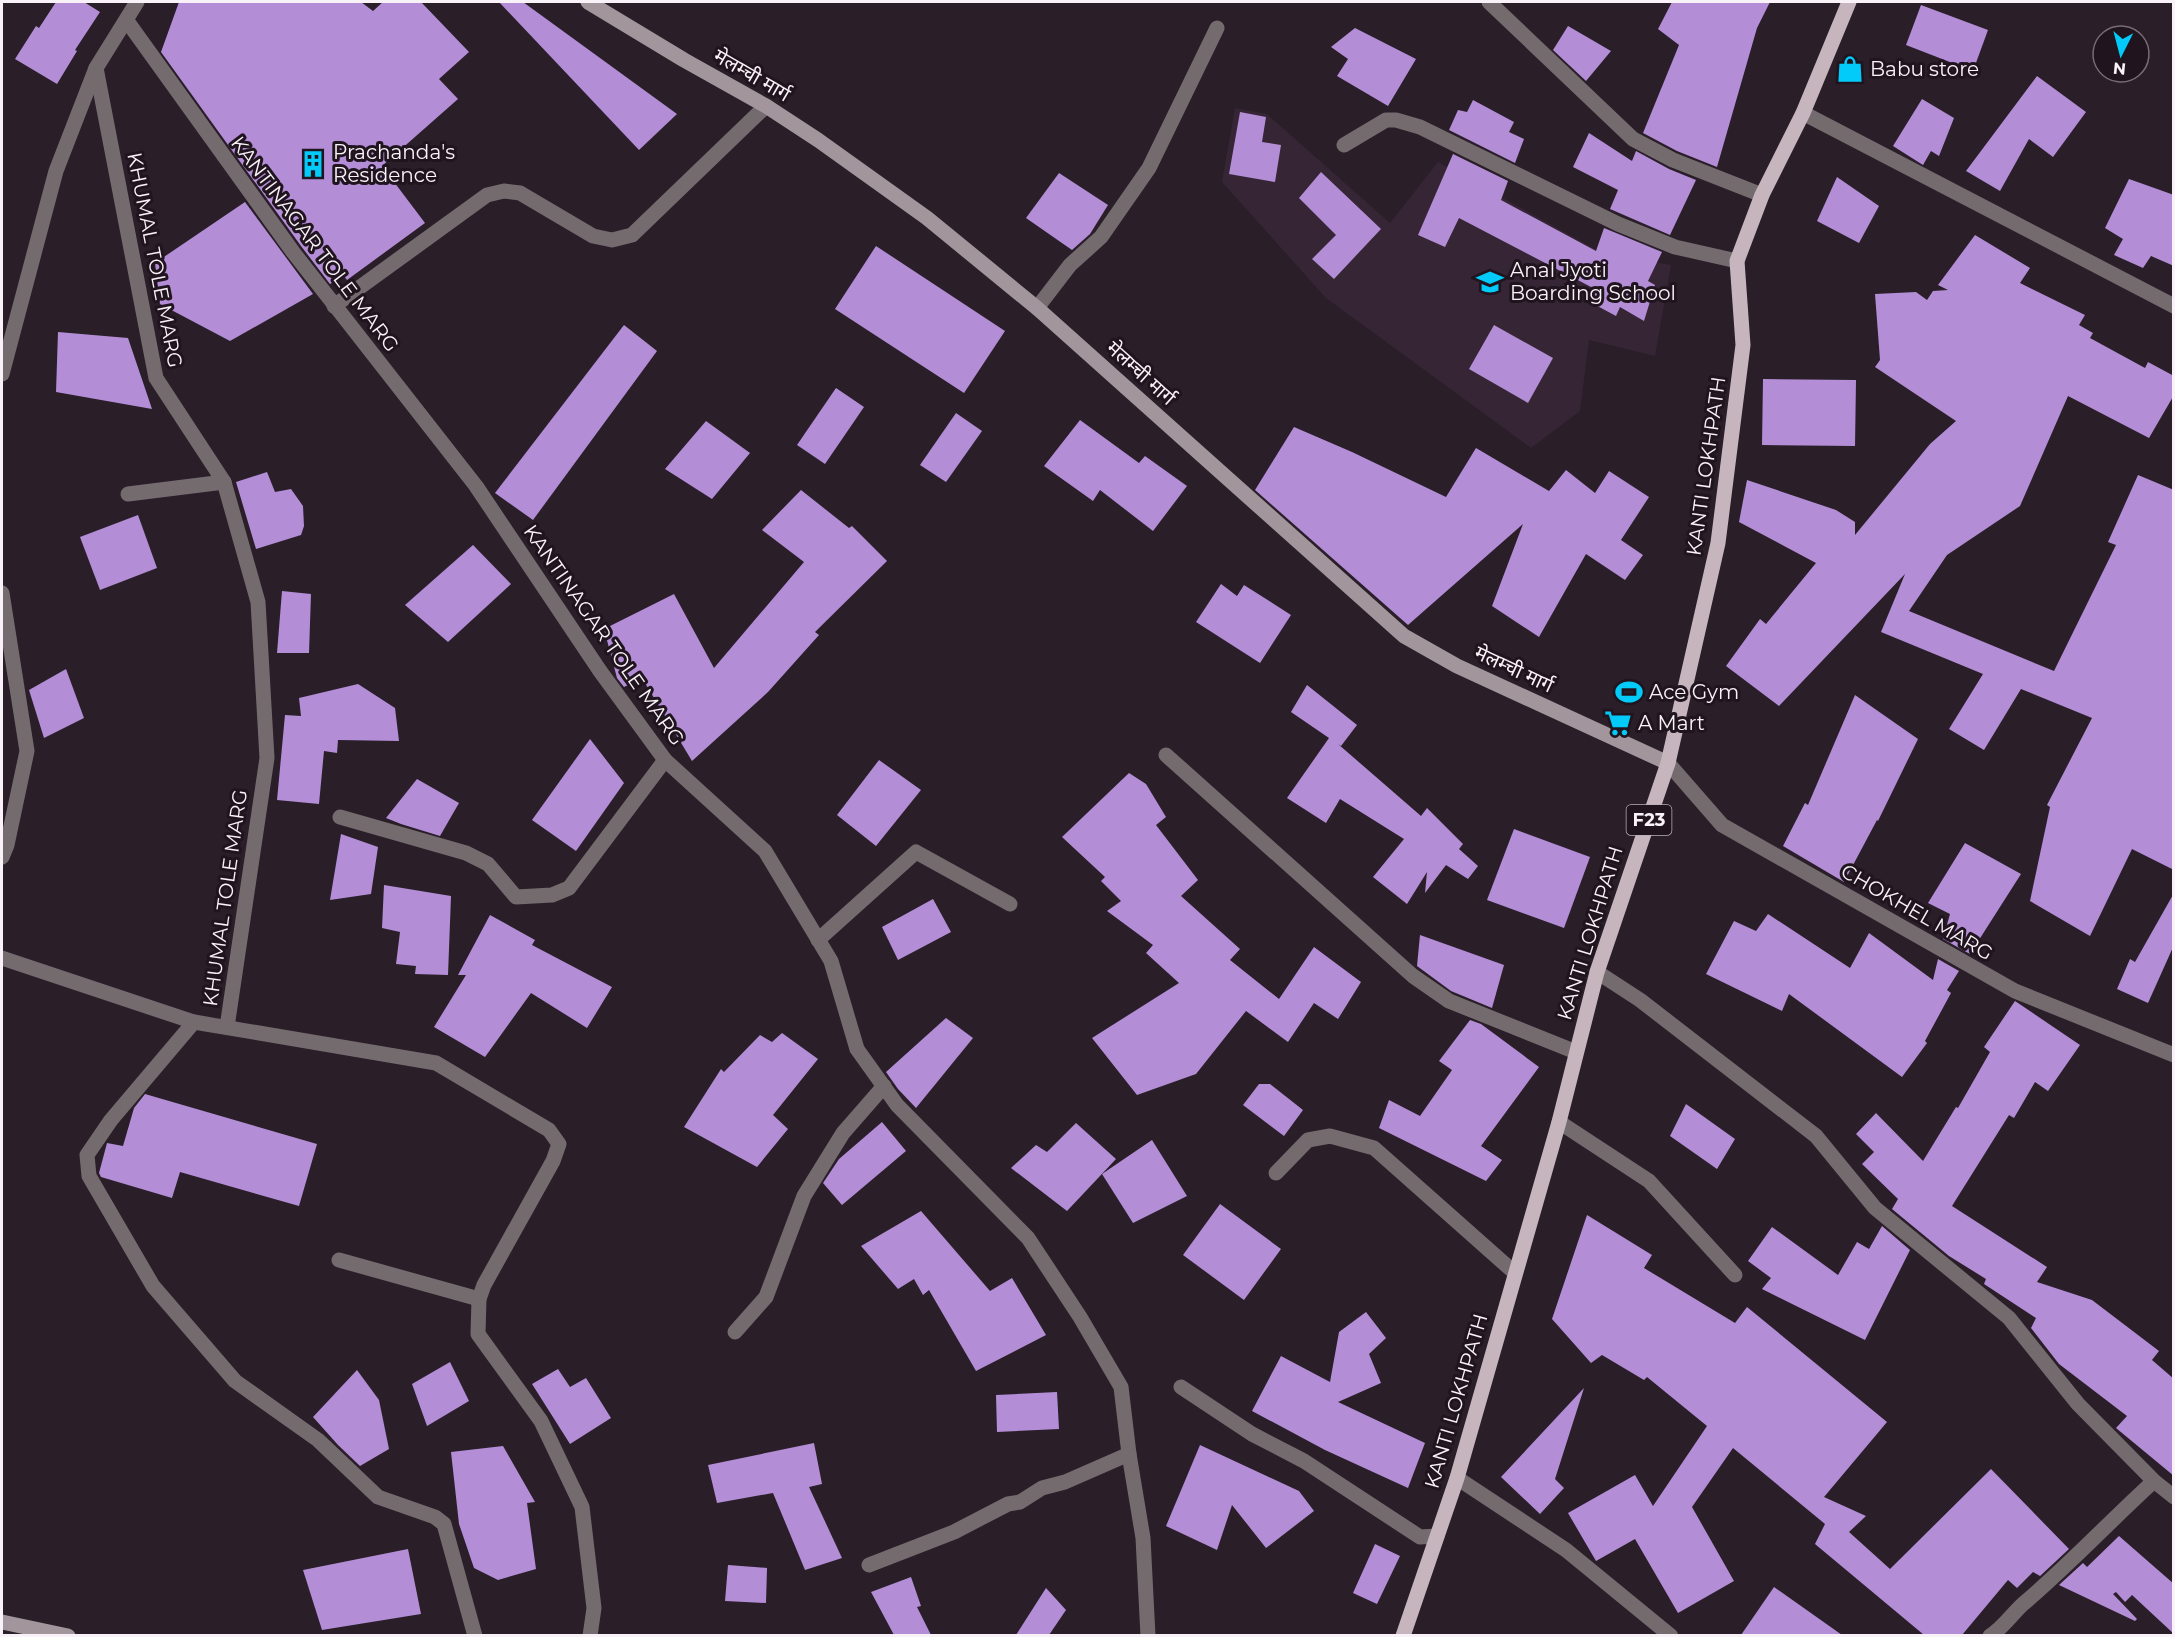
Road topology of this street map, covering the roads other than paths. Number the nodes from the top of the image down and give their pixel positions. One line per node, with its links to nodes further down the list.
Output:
1 (137, 2): 5 (street)
2 (588, 2): 8 (main road, मेलम्ची मार्ग)
3 (1489, 2): 11 (street)
4 (1849, 2): 9 (main road, KANTI LOKHPATH / F23)
5 (126, 21): 7 (street); 13 (street, KANTINAGAR TOLE MARG)
6 (1217, 28): 15 (street)
7 (96, 68): 16 (street); 17 (street, KHUMAL TOLE MARG)
8 (766, 106): 13 (street); 15 (main road, मेलम्ची मार्ग)
9 (1803, 113): 11 (main road, KANTI LOKHPATH / F23); 14 (street)
10 (1344, 145): 12 (street)
11 (1762, 195): 12 (main road, KANTI LOKHPATH / F23)
12 (1737, 261): 22 (main road, KANTI LOKHPATH / F23)
13 (334, 306): 21 (street, KANTINAGAR TOLE MARG)
14 (2174, 306)
15 (1037, 308): 22 (main road, मेलम्ची मार्ग)
16 (2, 374)
17 (224, 482): 18 (street); 30 (street, KHUMAL TOLE MARG)
18 (128, 494)
19 (2, 594): 24 (street)
20 (1166, 755): 31 (street)
21 (665, 760): 23 (street); 26 (street, KANTINAGAR TOLE MARG)
22 (1668, 763): 28 (main road, KANTI LOKHPATH / F23); 32 (street, CHOKHEL MARG)
23 (340, 817)
24 (2, 857)
25 (1010, 904): 26 (street)
26 (818, 940): 33 (street, KANTINAGAR TOLE MARG)
27 (2, 957): 29 (street)
28 (1597, 972): 31 (main road, KANTI LOKHPATH / F23); 44 (street)
29 (194, 1022): 30 (street); 50 (street)
30 (227, 1027): 39 (street, KHUMAL TOLE MARG)
31 (1576, 1052): 34 (main road, KANTI LOKHPATH / F23)
32 (2174, 1055)
33 (884, 1086): 40 (street); 42 (street, KANTINAGAR TOLE MARG)
34 (1559, 1122): 37 (main road, KANTI LOKHPATH / F23); 38 (street)
35 (1276, 1173): 37 (street)
36 (339, 1260): 39 (street)
37 (1515, 1273): 43 (main road, KANTI LOKHPATH / F23)
38 (1735, 1275)
39 (479, 1299): 51 (street, KHUMAL TOLE MARG)
40 (735, 1332)
41 (1181, 1387): 46 (street)
42 (1129, 1454): 47 (street); 52 (street, KANTINAGAR TOLE MARG)
43 (1457, 1478): 46 (main road, KANTI LOKHPATH / F23); 54 (street)
44 (2154, 1481): 45 (street); 55 (street)
45 (2174, 1497)
46 (1437, 1536): 53 (main road, KANTI LOKHPATH / F23)
47 (869, 1565)
48 (2, 1622): 49 (main road)
49 (66, 1635)
50 (475, 1635)
51 (590, 1635)
52 (1148, 1635)
53 (1403, 1635)
54 (1671, 1635)
55 (1990, 1635)

